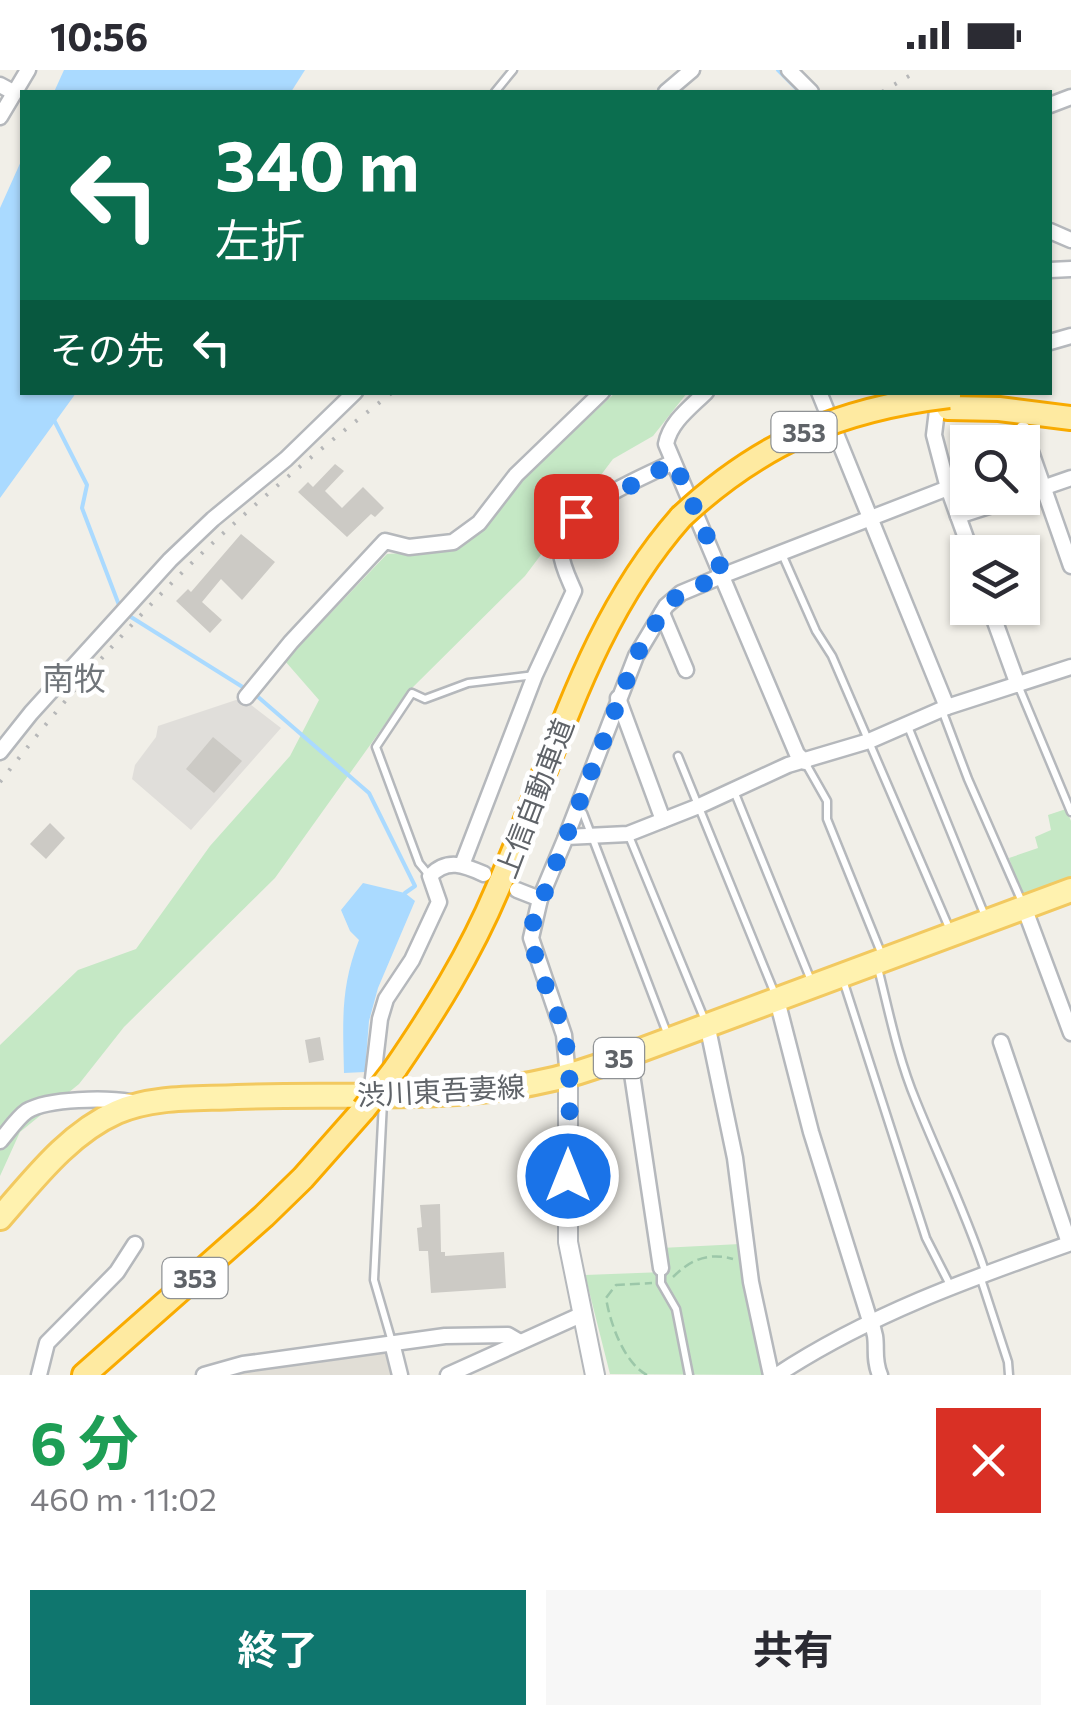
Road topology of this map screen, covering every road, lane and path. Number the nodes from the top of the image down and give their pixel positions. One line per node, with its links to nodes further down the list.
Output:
1 (28, 70): 5 (street)
2 (513, 70): 6 (lane)
3 (692, 70): 7 (street)
4 (789, 70): 8 (street)
5 (6, 88): 9 (street)
6 (497, 90)
7 (668, 90)
8 (809, 90)
9 (0, 117)
10 (352, 395): 41 (street)
11 (599, 395): 36 (street)
12 (703, 395): 17 (street)
13 (819, 395): 25 (street)
14 (945, 399): 15 (highway, 上信自動車道 / 353); 16 (highway, 上信自動車道 / 353); 20 (street); 74 (highway, 上信自動車道 / 353, bridge)
15 (1071, 408)
16 (1071, 418)
17 (674, 462): 29 (street); 34 (street)
18 (1040, 474): 21 (street)
19 (1071, 478): 21 (street)
20 (948, 488): 24 (street); 25 (street)
21 (1045, 488): 22 (street); 28 (street)
22 (1040, 490)
23 (961, 515): 24 (street)
24 (958, 516): 26 (street)
25 (869, 518): 27 (street); 38 (street)
26 (965, 535)
27 (782, 553): 29 (street); 40 (lane)
28 (1071, 566)
29 (724, 575): 30 (street); 43 (street)
30 (662, 612): 33 (street); 37 (street)
31 (996, 625): 35 (street)
32 (1071, 667): 35 (street)
33 (686, 670)
34 (534, 675): 52 (street); 54 (lane)
35 (1018, 685): 38 (street); 46 (lane)
36 (251, 691)
37 (618, 698): 48 (street); 50 (street)
38 (944, 708): 39 (street); 58 (lane)
39 (907, 724): 40 (street); 59 (lane)
40 (869, 740): 43 (street); 60 (lane)
41 (0, 752)
42 (678, 756): 45 (lane)
43 (804, 762): 44 (street); 61 (lane)
44 (734, 790): 45 (street); 63 (lane)
45 (699, 806): 48 (street); 64 (lane)
46 (1071, 812)
47 (583, 813): 51 (lane)
48 (664, 820): 49 (street)
49 (628, 834): 51 (street); 65 (lane)
50 (566, 837): 51 (street); 57 (street)
51 (592, 837): 67 (lane)
52 (462, 865): 53 (street); 54 (street)
53 (484, 874)
54 (430, 876): 71 (street)
55 (517, 890): 57 (street)
56 (1071, 890): 58 (main road, 渋川東吾妻線 / 35)
57 (540, 898): 70 (street)
58 (1024, 908): 59 (main road, 渋川東吾妻線 / 35); 66 (street)
59 (988, 922): 60 (main road, 渋川東吾妻線 / 35)
60 (953, 935): 61 (main road, 渋川東吾妻線 / 35)
61 (881, 962): 62 (main road, 渋川東吾妻線 / 35); 79 (lane)
62 (842, 976): 63 (main road, 渋川東吾妻線 / 35); 80 (lane)
63 (813, 986): 64 (main road, 渋川東吾妻線 / 35)
64 (777, 1000): 65 (main road, 渋川東吾妻線 / 35); 82 (street)
65 (707, 1024): 67 (main road, 渋川東吾妻線 / 35); 95 (street)
66 (1071, 1032)
67 (670, 1039): 69 (main road, 渋川東吾妻線 / 35)
68 (1001, 1042): 76 (street)
69 (629, 1054): 70 (main road, 渋川東吾妻線 / 35); 78 (street)
70 (568, 1076): 71 (main road, 渋川東吾妻線 / 35); 81 (street)
71 (377, 1095): 72 (main road, 渋川東吾妻線 / 35); 84 (lane)
72 (142, 1104): 73 (street); 75 (main road, 渋川東吾妻線 / 35)
73 (0, 1142)
74 (308, 1182): 87 (highway, 上信自動車道 / 353); 88 (highway, 上信自動車道 / 353)
75 (0, 1218)
76 (1070, 1243): 79 (street)
77 (135, 1244): 86 (street)
78 (661, 1268): 94 (lane)
79 (983, 1274): 80 (street); 97 (lane)
80 (950, 1285): 82 (street)
81 (583, 1314): 83 (street); 92 (street)
82 (870, 1321): 95 (street); 96 (street)
83 (520, 1342): 84 (street); 91 (street)
84 (392, 1343): 89 (street); 90 (street)
85 (637, 1369): 93 (path)
86 (38, 1375)
87 (84, 1375)
88 (102, 1375)
89 (204, 1375)
90 (400, 1375)
91 (448, 1375)
92 (596, 1375)
93 (630, 1375)
94 (689, 1375)
95 (774, 1375)
96 (880, 1375)
97 (1009, 1375)

